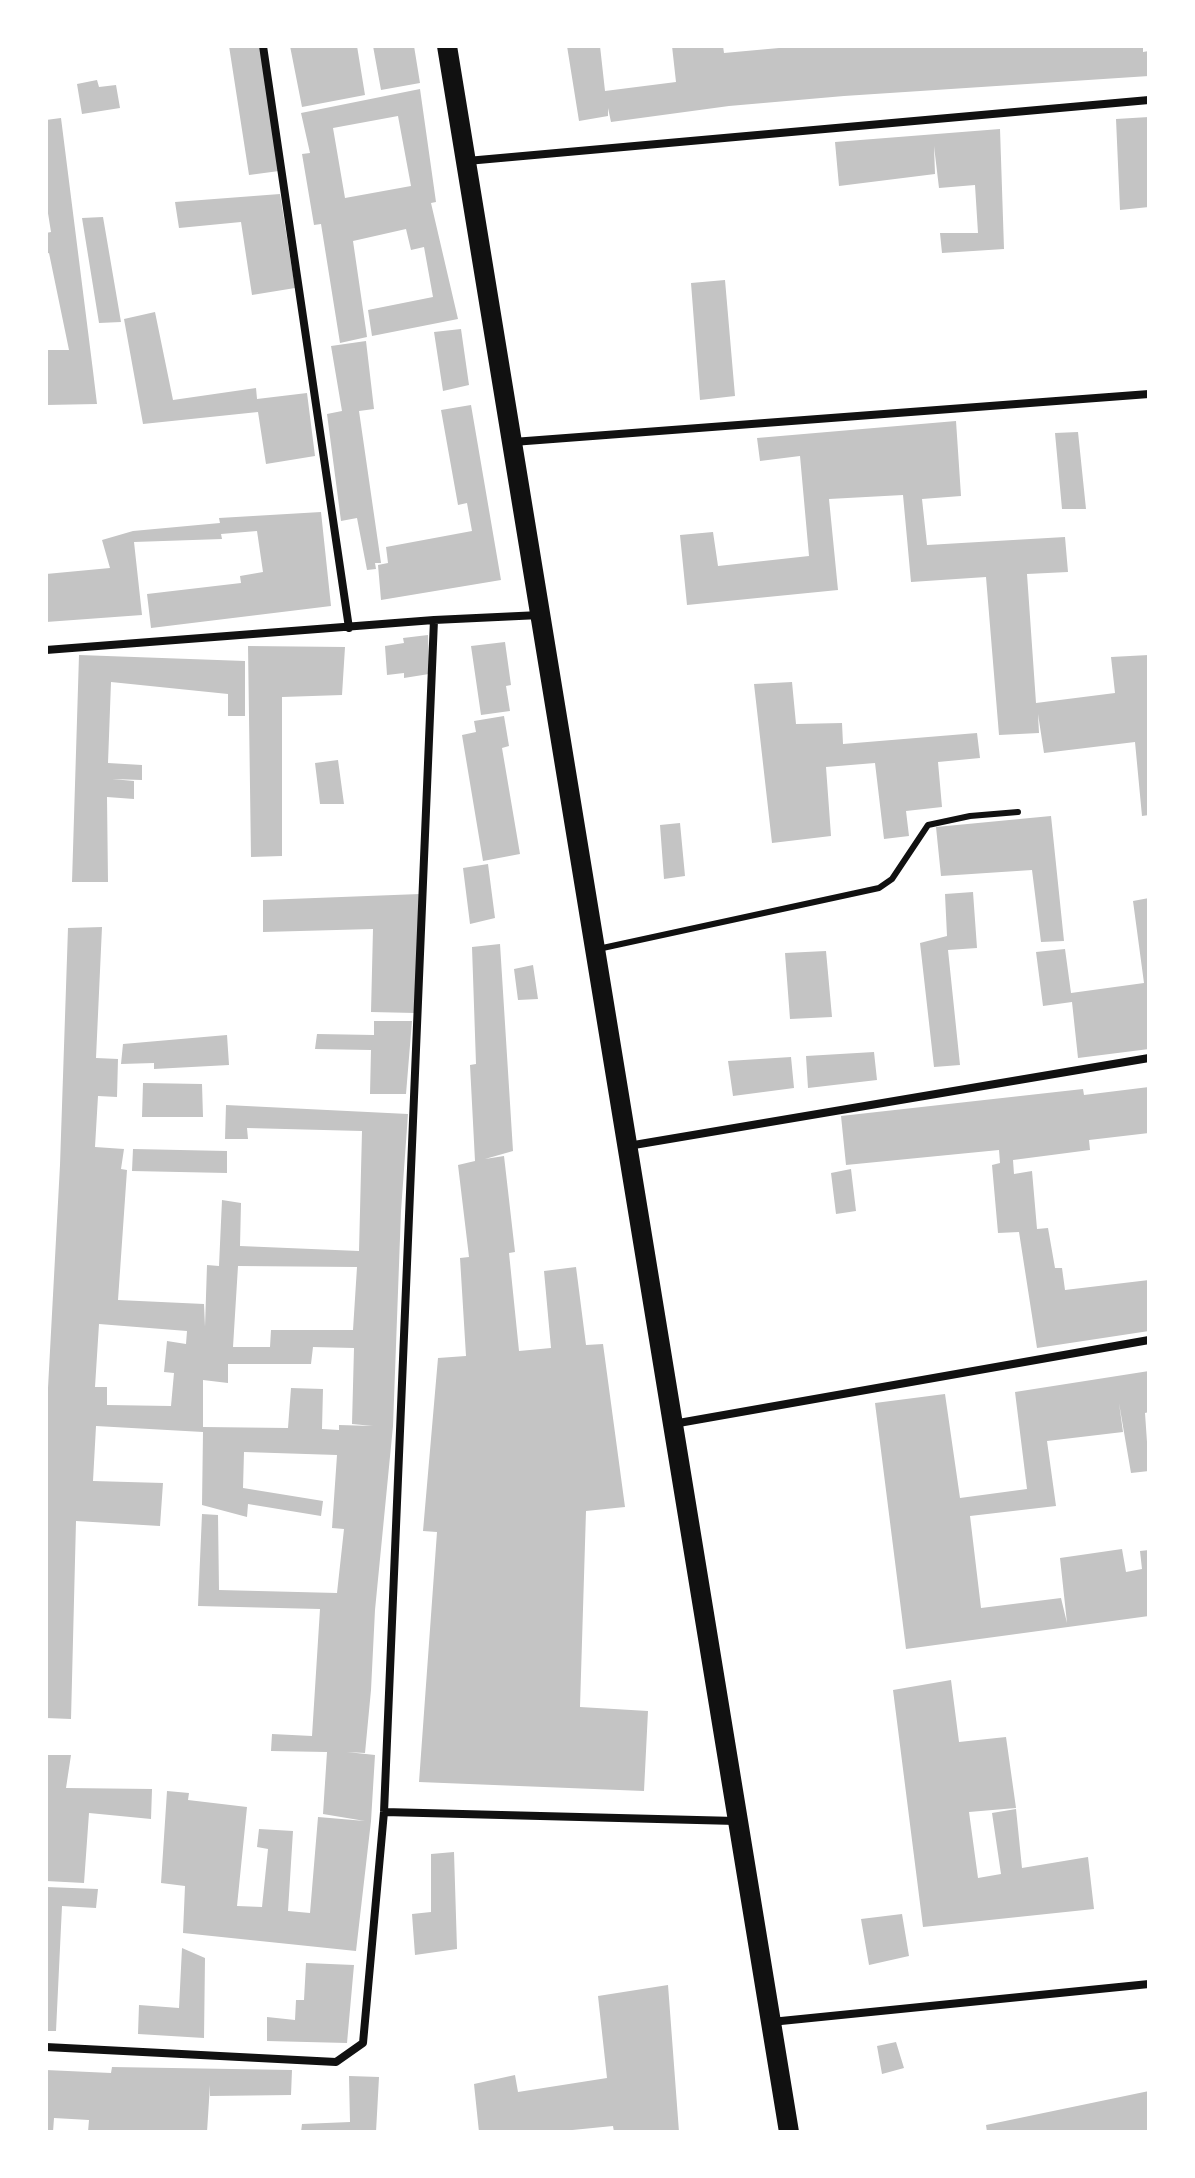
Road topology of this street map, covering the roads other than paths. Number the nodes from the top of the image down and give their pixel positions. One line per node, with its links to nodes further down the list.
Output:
1 (263, 46): 9 (street)
2 (447, 46): 4 (main road)
3 (1149, 100): 4 (street)
4 (466, 161): 6 (main road)
5 (1149, 394): 6 (street)
6 (512, 442): 7 (main road)
7 (540, 615): 8 (street); 12 (main road)
8 (434, 620): 9 (street); 17 (street)
9 (349, 628): 10 (street)
10 (46, 650)
11 (1018, 812): 12 (lane)
12 (595, 950): 14 (main road)
13 (1149, 1058): 14 (street)
14 (627, 1146): 16 (main road)
15 (1149, 1340): 16 (street)
16 (672, 1424): 18 (main road)
17 (384, 1812): 18 (street); 21 (street)
18 (737, 1821): 20 (main road)
19 (1149, 1984): 20 (street)
20 (770, 2022): 22 (main road)
21 (46, 2047)
22 (789, 2132)

